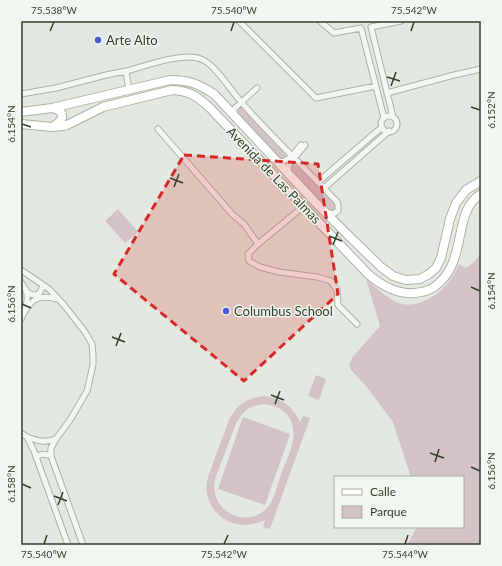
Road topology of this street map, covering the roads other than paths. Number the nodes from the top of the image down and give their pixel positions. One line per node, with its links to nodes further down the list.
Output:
1 (239, 21): 6 (street)
2 (320, 21): 6 (street)
3 (401, 21): 10 (street)
4 (481, 69): 10 (street)
5 (126, 71): 8 (street); 9 (street); 11 (street)
6 (376, 86): 16 (street)
7 (257, 88): 11 (street)
8 (129, 90): 12 (main road, Avenida de Las Palmas); 15 (main road, Avenida de Las Palmas)
9 (21, 94)
10 (387, 94): 14 (street)
11 (241, 102): 15 (street); 23 (street)
12 (52, 108): 13 (main road, Avenida de Las Palmas); 18 (main road)
13 (21, 112)
14 (393, 117): 16 (street); 21 (street)
15 (236, 118): 24 (main road, Avenida de Las Palmas)
16 (384, 118): 19 (street)
17 (21, 124): 18 (main road, Avenida de Las Palmas)
18 (52, 127): 30 (main road, Avenida de Las Palmas)
19 (382, 127): 21 (street); 27 (street)
20 (158, 129): 32 (street)
21 (389, 131): 28 (street)
22 (303, 144): 23 (street)
23 (293, 156): 24 (street); 25 (street); 27 (street)
24 (277, 162): 25 (main road, Avenida de Las Palmas)
25 (289, 174): 31 (main road, Avenida de Las Palmas)
26 (481, 181): 31 (main road, Avenida de Las Palmas)
27 (318, 182): 28 (street)
28 (324, 188): 31 (street)
29 (481, 194): 30 (main road, Avenida de Las Palmas)
30 (304, 206): 32 (street)
31 (322, 208)
32 (258, 244): 40 (street)
33 (21, 270): 35 (street)
34 (21, 282): 36 (street)
35 (43, 285): 36 (street); 37 (street)
36 (26, 291): 38 (street)
37 (59, 300): 38 (street); 43 (street)
38 (24, 313): 39 (street)
39 (21, 319)
40 (357, 324)
41 (21, 433): 42 (street)
42 (27, 437): 43 (street); 45 (street)
43 (56, 439): 44 (street)
44 (51, 456): 45 (street); 47 (street)
45 (36, 457): 46 (street)
46 (68, 545)
47 (83, 545)

